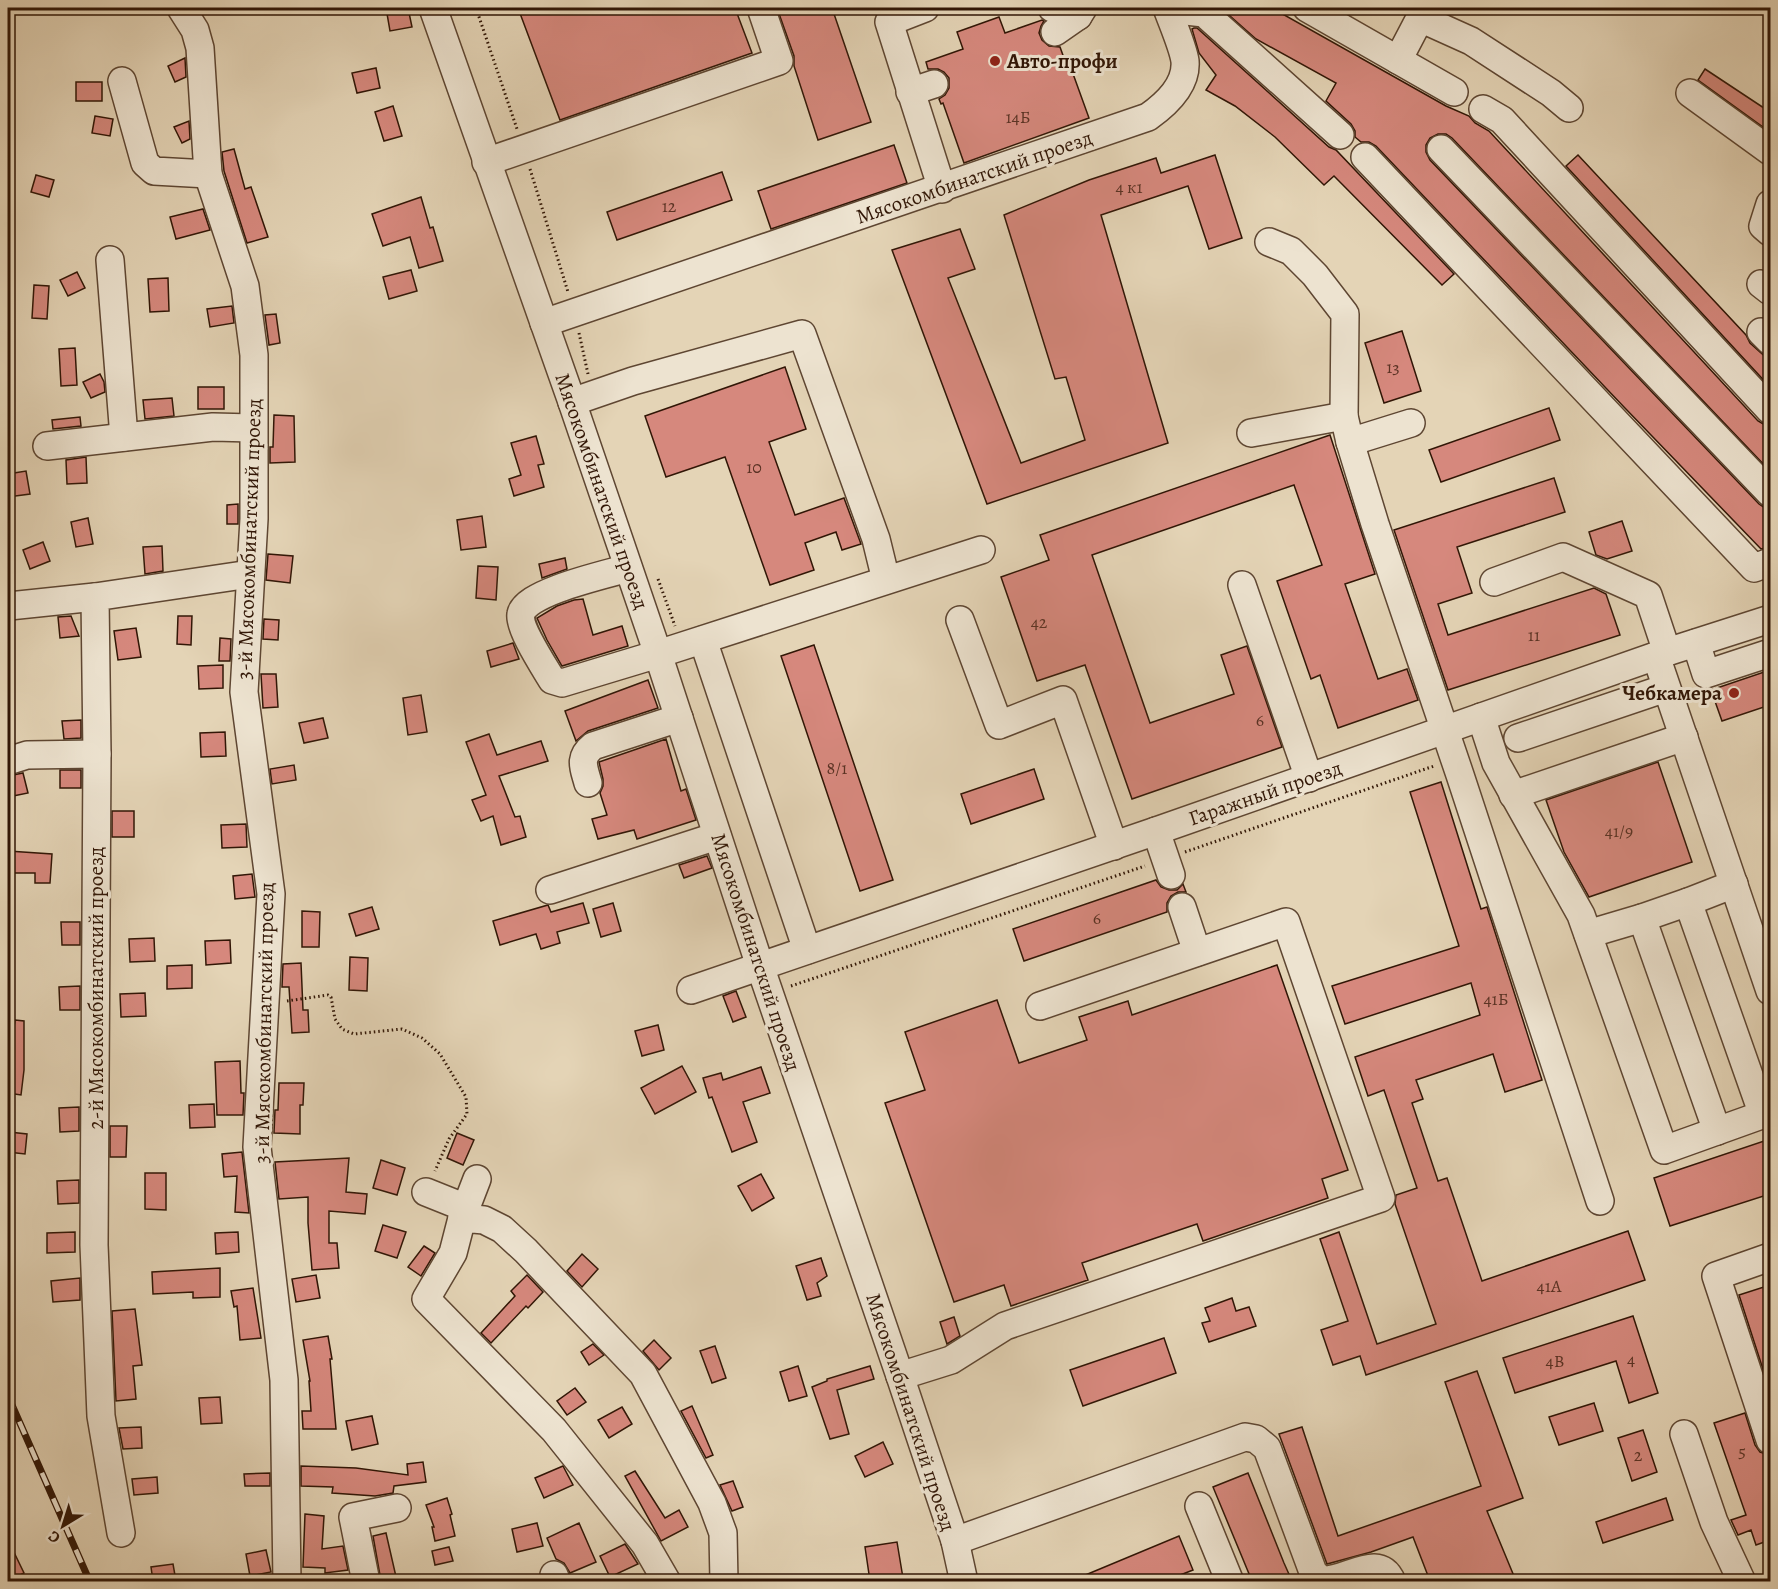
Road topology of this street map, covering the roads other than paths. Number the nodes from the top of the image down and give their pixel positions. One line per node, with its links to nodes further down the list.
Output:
1 (181, 8): 22 (street, 3-й Мясокомбинатский проезд)
2 (433, 8): 21 (street, Мясокомбинатский проезд)
3 (760, 8): 21 (street)
4 (925, 8): 9 (street)
5 (1168, 8): 17 (street); 23 (street, Мясокомбинатский проезд)
6 (1307, 8): 11 (street)
7 (1081, 12): 10 (street)
8 (1415, 13): 11 (street); 15 (street)
9 (887, 15): 23 (street)
10 (1053, 20)
11 (1398, 60): 13 (street)
12 (122, 81): 22 (street)
13 (1454, 92)
14 (1690, 93): 19 (street)
15 (1569, 108)
16 (1483, 109): 28 (street)
17 (1340, 135)
18 (1441, 149): 35 (street)
19 (1770, 151)
20 (1365, 157): 37 (street)
21 (486, 162): 26 (street, Мясокомбинатский проезд)
22 (208, 174): 30 (street, 3-й Мясокомбинатский проезд)
23 (942, 189): 26 (street, Мясокомбинатский проезд)
24 (1269, 242): 31 (street)
25 (110, 260): 33 (street)
26 (544, 323): 27 (street, Мясокомбинатский проезд)
27 (572, 402): 38 (street, Мясокомбинатский проезд); 40 (street)
28 (1770, 410)
29 (1411, 423): 31 (street)
30 (253, 428): 33 (street); 39 (street, 3-й Мясокомбинатский проезд)
31 (1347, 429): 32 (street); 55 (street)
32 (1251, 433)
33 (124, 437): 34 (street)
34 (47, 446)
35 (1770, 493)
36 (981, 550): 40 (street)
37 (1770, 562)
38 (628, 568): 50 (street, Мясокомбинатский проезд); 50 (street)
39 (250, 574): 43 (street); 93 (street, 3-й Мясокомбинатский проезд)
40 (886, 580): 47 (street)
41 (1494, 582): 51 (street)
42 (1242, 585): 60 (street)
43 (95, 597): 44 (street); 58 (street, 2-й Мясокомбинатский проезд)
44 (9, 606)
45 (960, 620): 65 (street)
46 (1769, 624): 48 (street, Гаражный проезд)
47 (703, 640): 50 (street); 73 (street)
48 (1696, 643): 49 (street); 51 (street, Гаражный проезд)
49 (1770, 653)
50 (658, 654): 54 (street, Мясокомбинатский проезд)
51 (1662, 654): 52 (street); 53 (street, Гаражный проезд)
52 (1666, 688): 56 (street); 57 (street)
53 (1481, 717): 55 (street, Гаражный проезд); 62 (street)
54 (679, 718): 61 (street); 64 (street, Мясокомбинатский проезд)
55 (1445, 730): 60 (street, Гаражный проезд); 83 (street)
56 (1684, 737): 62 (street); 67 (street)
57 (1518, 738)
58 (97, 754): 59 (street); 91 (street, 2-й Мясокомбинатский проезд)
59 (8, 761)
60 (1309, 778): 63 (street, Гаражный проезд)
61 (588, 783)
62 (1513, 795): 72 (street)
63 (1156, 831): 65 (street, Гаражный проезд); 66 (street)
64 (717, 836): 68 (street); 75 (street, Мясокомбинатский проезд)
65 (1114, 846): 73 (street, Гаражный проезд)
66 (1168, 867)
67 (1734, 884): 69 (street); 77 (street)
68 (550, 890)
69 (1688, 902): 71 (street); 79 (street)
70 (1182, 907): 74 (street)
71 (1641, 918): 72 (street); 80 (street)
72 (1588, 934): 80 (street)
73 (807, 950): 75 (street, Гаражный проезд)
74 (1197, 952): 78 (street); 86 (street)
75 (760, 966): 76 (street, Гаражный проезд); 86 (street, Мясокомбинатский проезд)
76 (691, 990)
77 (1770, 992)
78 (1040, 1006)
79 (1767, 1113): 80 (street)
80 (1717, 1131)
81 (477, 1179): 84 (street)
82 (426, 1192): 84 (street)
83 (1600, 1201)
84 (464, 1213): 95 (street); 96 (street)
85 (1770, 1257): 88 (street)
86 (900, 1376): 92 (street, Мясокомбинатский проезд)
87 (1684, 1434): 100 (street)
88 (1770, 1440)
89 (1199, 1506): 98 (street)
90 (397, 1508): 94 (street)
91 (121, 1533)
92 (954, 1541): 97 (street, Мясокомбинатский проезд); 99 (street)
93 (287, 1581)
94 (366, 1581)
95 (667, 1581)
96 (724, 1581)
97 (964, 1581)
98 (1228, 1581)
99 (1392, 1581)
100 (1742, 1581)

